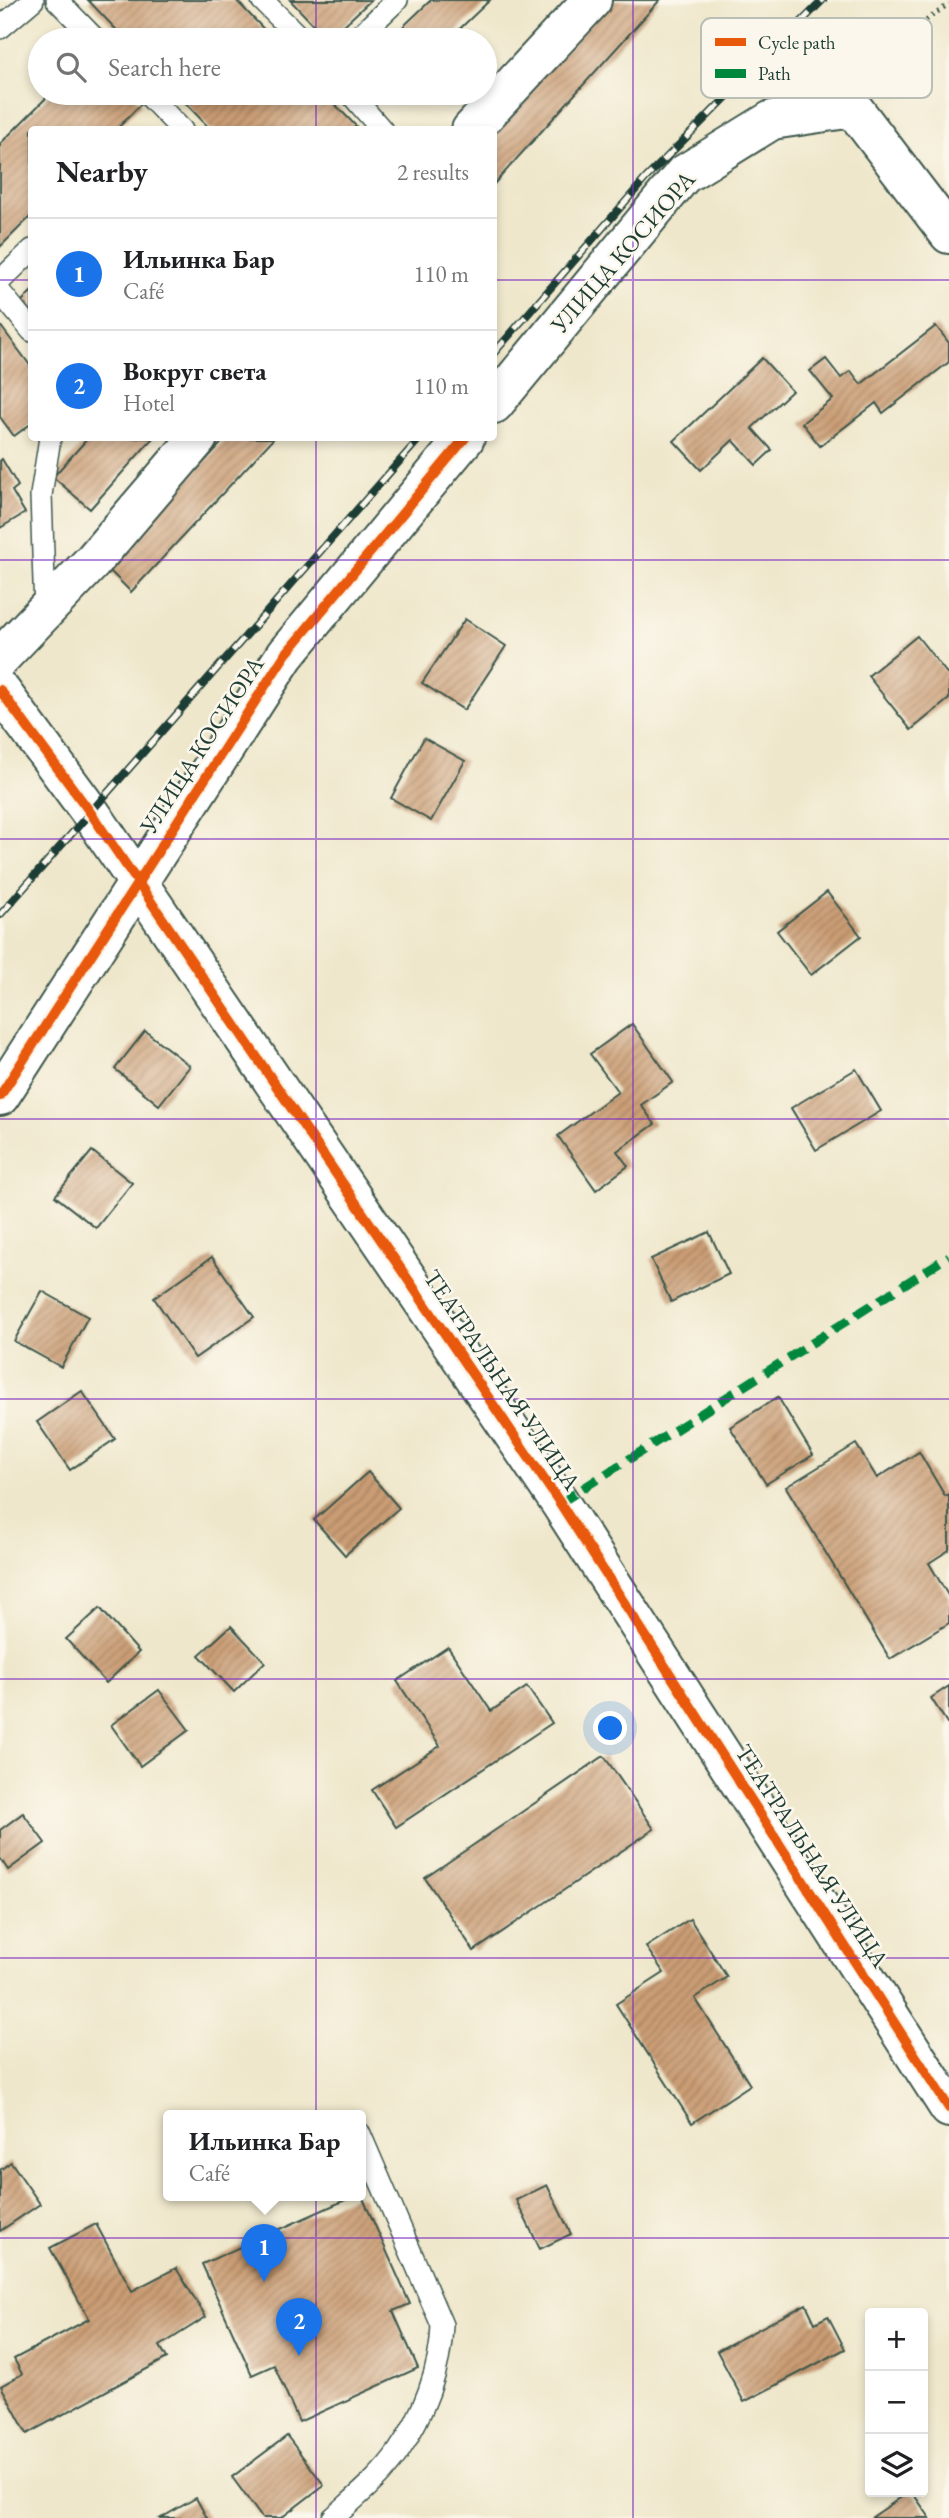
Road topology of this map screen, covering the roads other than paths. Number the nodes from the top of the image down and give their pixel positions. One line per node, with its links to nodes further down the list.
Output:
1 (33, 0): 6 (lane)
2 (57, 0): 7 (lane)
3 (262, 0): 8 (lane)
4 (397, 0): 9 (lane)
5 (592, 0): 10 (street)
6 (0, 28)
7 (84, 28)
8 (290, 28)
9 (368, 28)
10 (497, 102)
11 (154, 105): 14 (lane)
12 (360, 105): 15 (lane)
13 (494, 105): 16 (street)
14 (168, 125)
15 (379, 126)
16 (475, 126)
17 (949, 234): 22 (street, УЛИЦА КОСИОРА)
18 (28, 254): 19 (lane)
19 (0, 281)
20 (0, 292): 21 (lane)
21 (28, 326)
22 (497, 400)
23 (50, 441): 26 (lane)
24 (195, 441): 26 (street)
25 (463, 441): 29 (street, УЛИЦА КОСИОРА)
26 (45, 611): 27 (street)
27 (0, 659)
28 (0, 690): 29 (street, ТЕАТРАЛЬНАЯ УЛИЦА)
29 (137, 884): 30 (street, УЛИЦА КОСИОРА); 31 (street, ТЕАТРАЛЬНАЯ УЛИЦА)
30 (0, 1096)
31 (949, 2108)
32 (366, 2148): 33 (lane)
33 (333, 2518)

